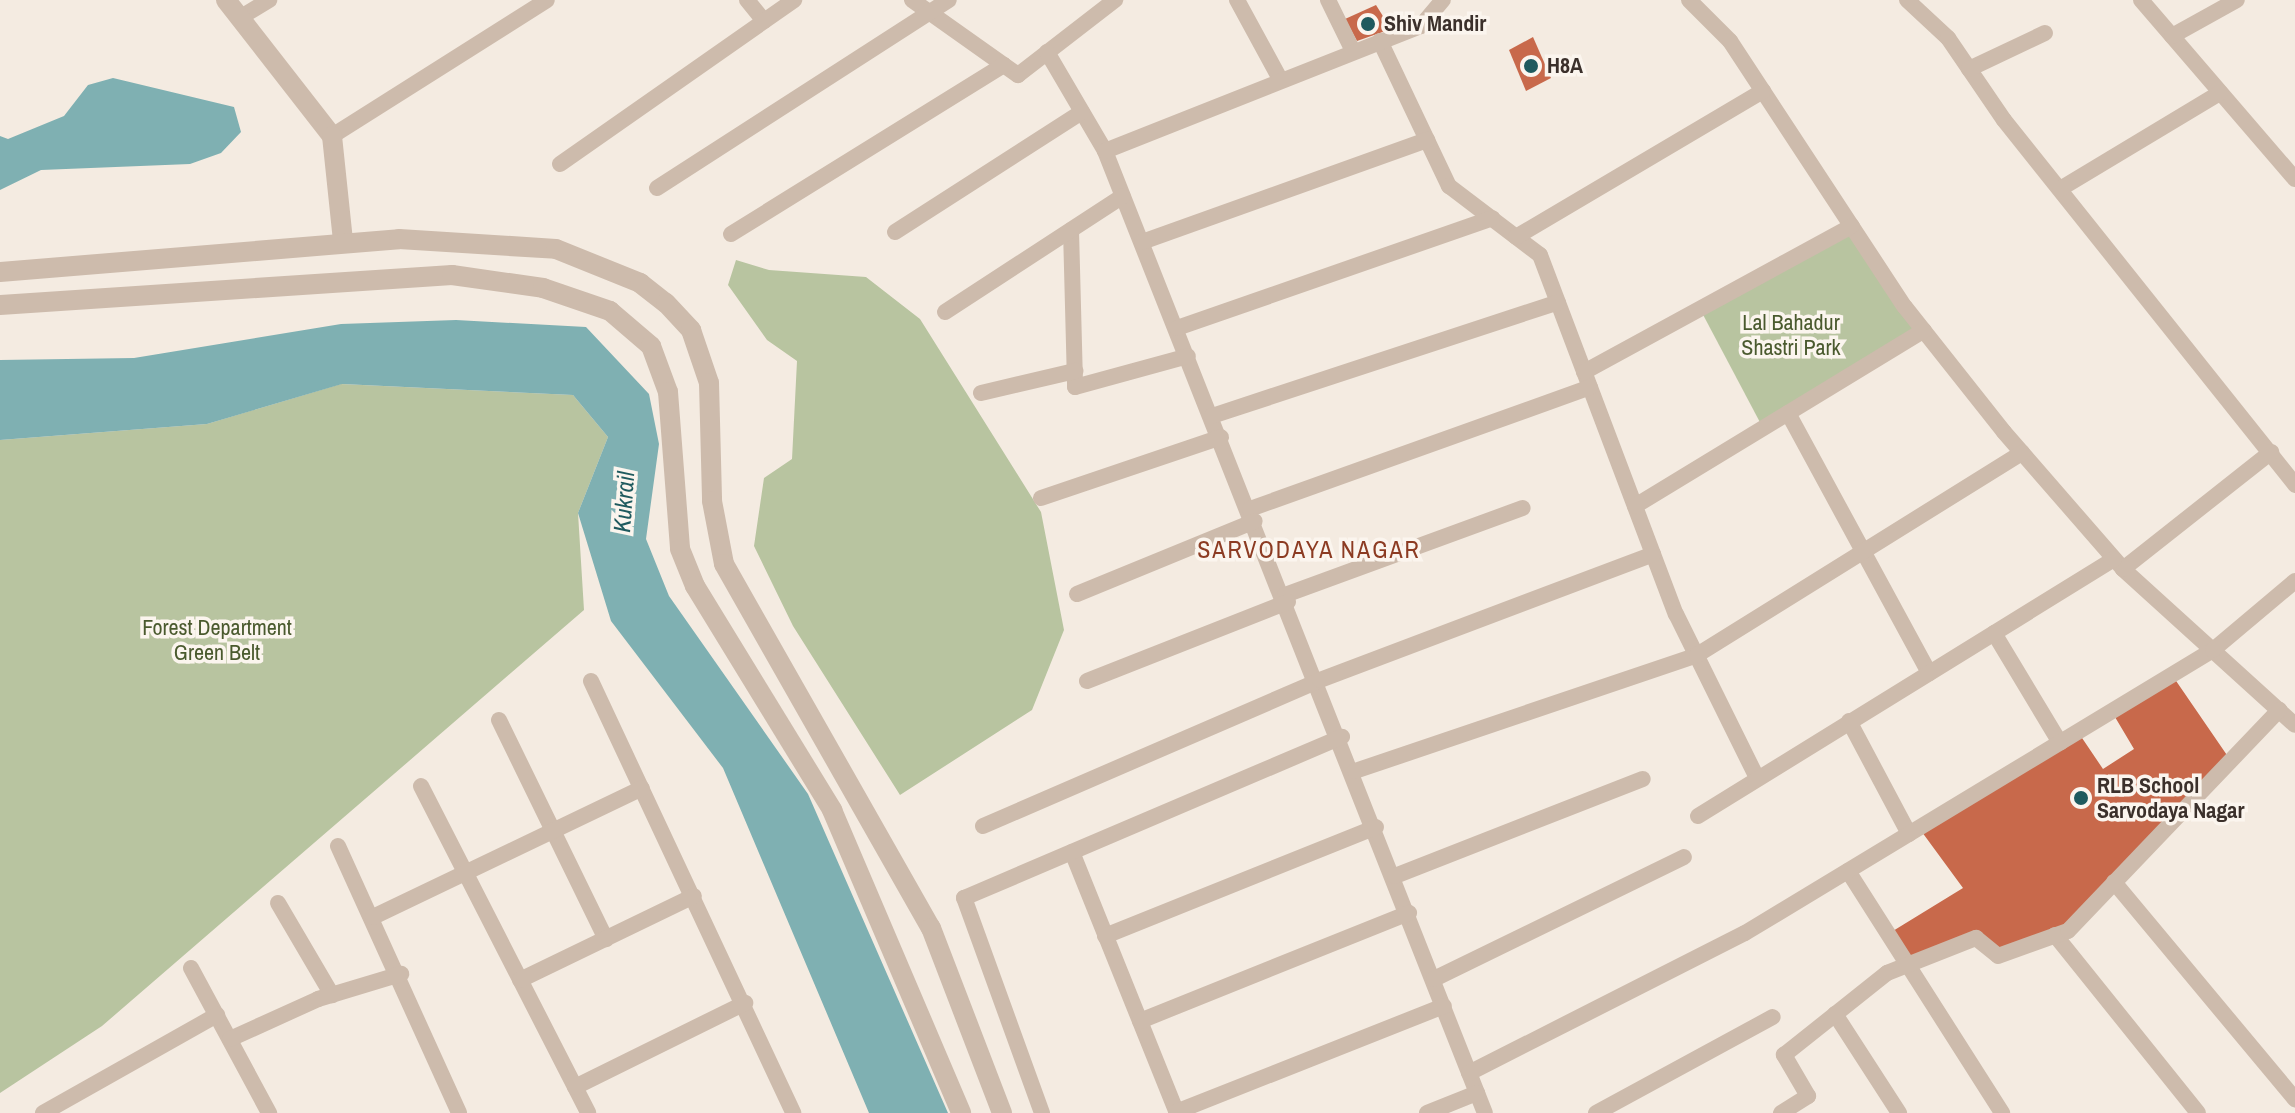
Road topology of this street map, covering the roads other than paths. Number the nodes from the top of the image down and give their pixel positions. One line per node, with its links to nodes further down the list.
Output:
1 (226, 0): 17 (street)
2 (269, 0): 17 (street)
3 (747, 0): 18 (street)
4 (794, 0): 18 (street)
5 (912, 0): 16 (street)
6 (949, 0): 16 (street)
7 (1115, 0): 23 (street)
8 (1237, 0): 26 (street)
9 (1328, 0): 22 (street)
10 (1443, 0): 21 (street)
11 (1689, 0): 27 (street)
12 (1907, 0): 25 (street)
13 (2141, 0): 20 (street)
14 (2237, 0): 20 (street)
15 (542, 1): 30 (street)
16 (927, 15): 24 (street); 35 (street)
17 (241, 17): 30 (street)
18 (764, 21): 33 (street)
19 (2045, 33): 25 (street)
20 (2172, 36): 28 (street)
21 (1380, 41): 22 (street); 31 (street)
22 (1353, 51): 26 (street)
23 (1047, 52): 24 (street); 29 (street)
24 (1004, 65): 42 (street)
25 (1969, 69): 36 (street)
26 (1280, 79): 32 (street)
27 (1763, 91): 39 (street); 43 (street)
28 (2220, 93): 34 (street); 36 (street)
29 (1082, 112): 32 (street); 41 (street)
30 (332, 136): 44 (street)
31 (1427, 140): 38 (street); 45 (street)
32 (1105, 151): 37 (street)
33 (560, 164)
34 (2295, 179)
35 (657, 188)
36 (2060, 189): 59 (street)
37 (1123, 196): 40 (street); 45 (street)
38 (1492, 218): 43 (street); 50 (street)
39 (1852, 226): 51 (street); 54 (street)
40 (1071, 230): 49 (street); 53 (street)
41 (895, 232)
42 (731, 234)
43 (1516, 237): 47 (street)
44 (343, 240): 46 (street); 134 (street)
45 (1142, 242): 50 (street)
46 (0, 272)
47 (1558, 302): 54 (street); 57 (street)
48 (0, 305): 133 (street)
49 (945, 312)
50 (1177, 328): 52 (street)
51 (1924, 330): 56 (street); 60 (street)
52 (1188, 356): 53 (street); 57 (street)
53 (1075, 371): 55 (street)
54 (1587, 379): 63 (street); 65 (street)
55 (981, 393)
56 (1788, 413): 63 (street); 66 (street)
57 (1212, 416): 58 (street)
58 (1221, 437): 62 (street); 65 (street)
59 (2271, 452): 61 (street); 68 (street)
60 (2022, 453): 66 (street); 68 (street)
61 (2295, 485)
62 (1041, 498)
63 (1635, 506): 67 (street)
64 (1523, 508): 71 (street)
65 (1253, 515): 70 (street); 71 (street)
66 (1863, 552): 74 (street); 75 (street)
67 (1653, 554): 74 (street); 76 (street)
68 (2119, 564): 72 (street); 73 (street)
69 (2295, 581): 73 (street)
70 (1077, 594)
71 (1287, 598): 76 (street); 78 (street)
72 (1994, 633): 75 (street); 84 (street)
73 (2213, 650): 79 (street); 84 (street)
74 (1697, 655): 85 (street); 86 (street)
75 (1929, 673): 81 (street)
76 (1320, 680): 83 (street); 91 (street)
77 (591, 681): 89 (street)
78 (1087, 681)
79 (2279, 710): 82 (street); 101 (street)
80 (499, 720): 93 (street)
81 (1849, 721): 86 (street); 94 (street)
82 (2295, 725)
83 (1342, 737): 85 (street); 96 (street)
84 (2060, 743): 94 (street)
85 (1355, 771): 92 (street)
86 (1757, 778): 90 (street)
87 (1643, 779): 100 (street)
88 (421, 786): 99 (street)
89 (642, 788): 93 (street); 102 (street)
90 (1698, 816)
91 (983, 826)
92 (1376, 827): 100 (street); 107 (street)
93 (553, 831): 99 (street); 108 (street)
94 (1909, 834): 98 (street)
95 (338, 846): 105 (street)
96 (1072, 852): 107 (street); 135 (street)
97 (1684, 857): 112 (street)
98 (1848, 871): 109 (street); 122 (street)
99 (466, 872): 105 (street); 113 (street)
100 (1395, 876): 104 (street)
101 (2114, 882): 106 (street); 125 (street)
102 (694, 896): 108 (street); 115 (street)
103 (278, 903): 114 (street)
104 (1409, 913): 112 (street); 120 (street)
105 (373, 917): 111 (street)
106 (2055, 935): 109 (street); 127 (street)
107 (1105, 936): 120 (street)
108 (606, 939): 113 (street)
109 (1908, 965): 117 (street); 141 (street)
110 (191, 968): 118 (street)
111 (401, 974): 114 (street); 130 (street)
112 (1434, 979): 116 (street)
113 (520, 980): 123 (street)
114 (332, 995): 121 (street)
115 (745, 1003): 123 (street); 132 (street)
116 (1444, 1006): 122 (street); 126 (street)
117 (1835, 1014): 139 (street); 140 (street)
118 (217, 1015): 121 (street); 128 (street)
119 (1773, 1017): 138 (street)
120 (1140, 1021): 126 (street)
121 (230, 1039): 129 (street)
122 (1469, 1073): 124 (street)
123 (575, 1087): 131 (street)
124 (1477, 1093): 136 (street); 137 (street)
125 (2295, 1099)
126 (1176, 1112)
127 (2196, 1112)
128 (43, 1113)
129 (269, 1113)
130 (459, 1113)
131 (588, 1113)
132 (793, 1113)
133 (961, 1113)
134 (1002, 1113)
135 (1042, 1113)
136 (1427, 1113)
137 (1485, 1113)
138 (1596, 1113)
139 (1781, 1113)
140 (1899, 1113)
141 (2002, 1113)

